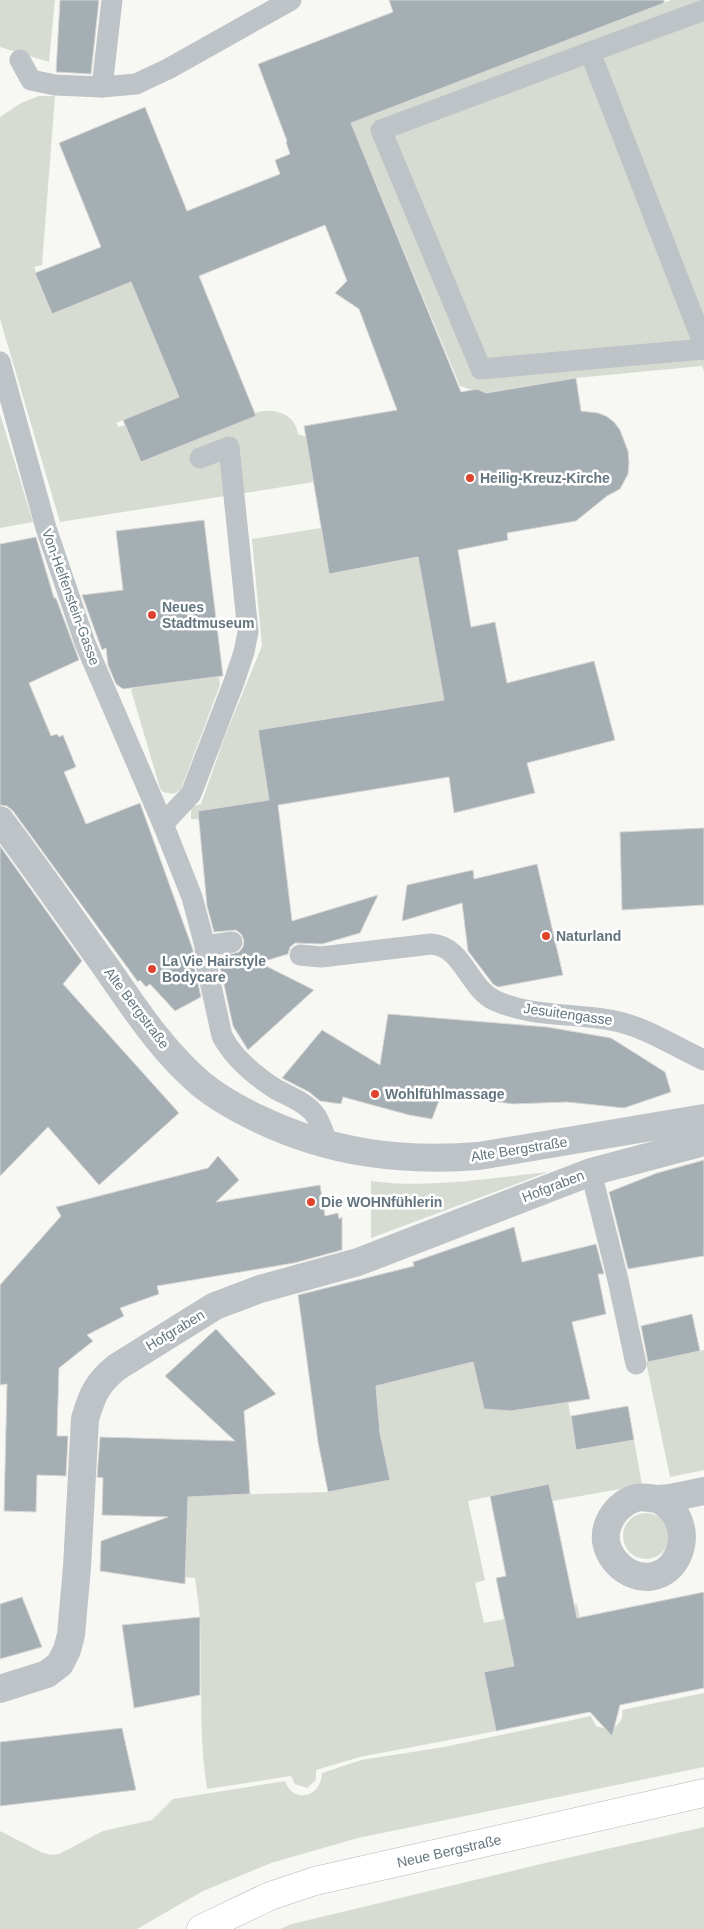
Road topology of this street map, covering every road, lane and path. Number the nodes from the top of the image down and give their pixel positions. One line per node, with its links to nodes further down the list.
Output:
1 (112, 0): 6 (lane)
2 (291, 0): 6 (lane)
3 (704, 10): 4 (lane)
4 (590, 52): 7 (lane); 8 (lane)
5 (20, 60): 6 (lane)
6 (102, 87)
7 (704, 344)
8 (704, 349)
9 (0, 362): 12 (lane, Von-Helfenstein-Gasse)
10 (200, 458): 12 (lane)
11 (0, 820): 19 (street, Alte Bergstraße)
12 (163, 824): 14 (lane, Von-Helfenstein-Gasse)
13 (232, 942): 14 (lane)
14 (205, 946): 19 (lane, Von-Helfenstein-Gasse)
15 (300, 955): 16 (lane, Jesuitengasse)
16 (704, 1060)
17 (704, 1118): 19 (street, Alte Bergstraße)
18 (704, 1142): 20 (street, Hofgraben)
19 (328, 1144)
20 (591, 1172): 21 (lane, Hofgraben); 24 (street, Hofgraben)
21 (636, 1364)
22 (704, 1491): 23 (street)
23 (658, 1499)
24 (0, 1690)
25 (704, 1793): 26 (main road, Neue Bergstraße)
26 (201, 1929)

